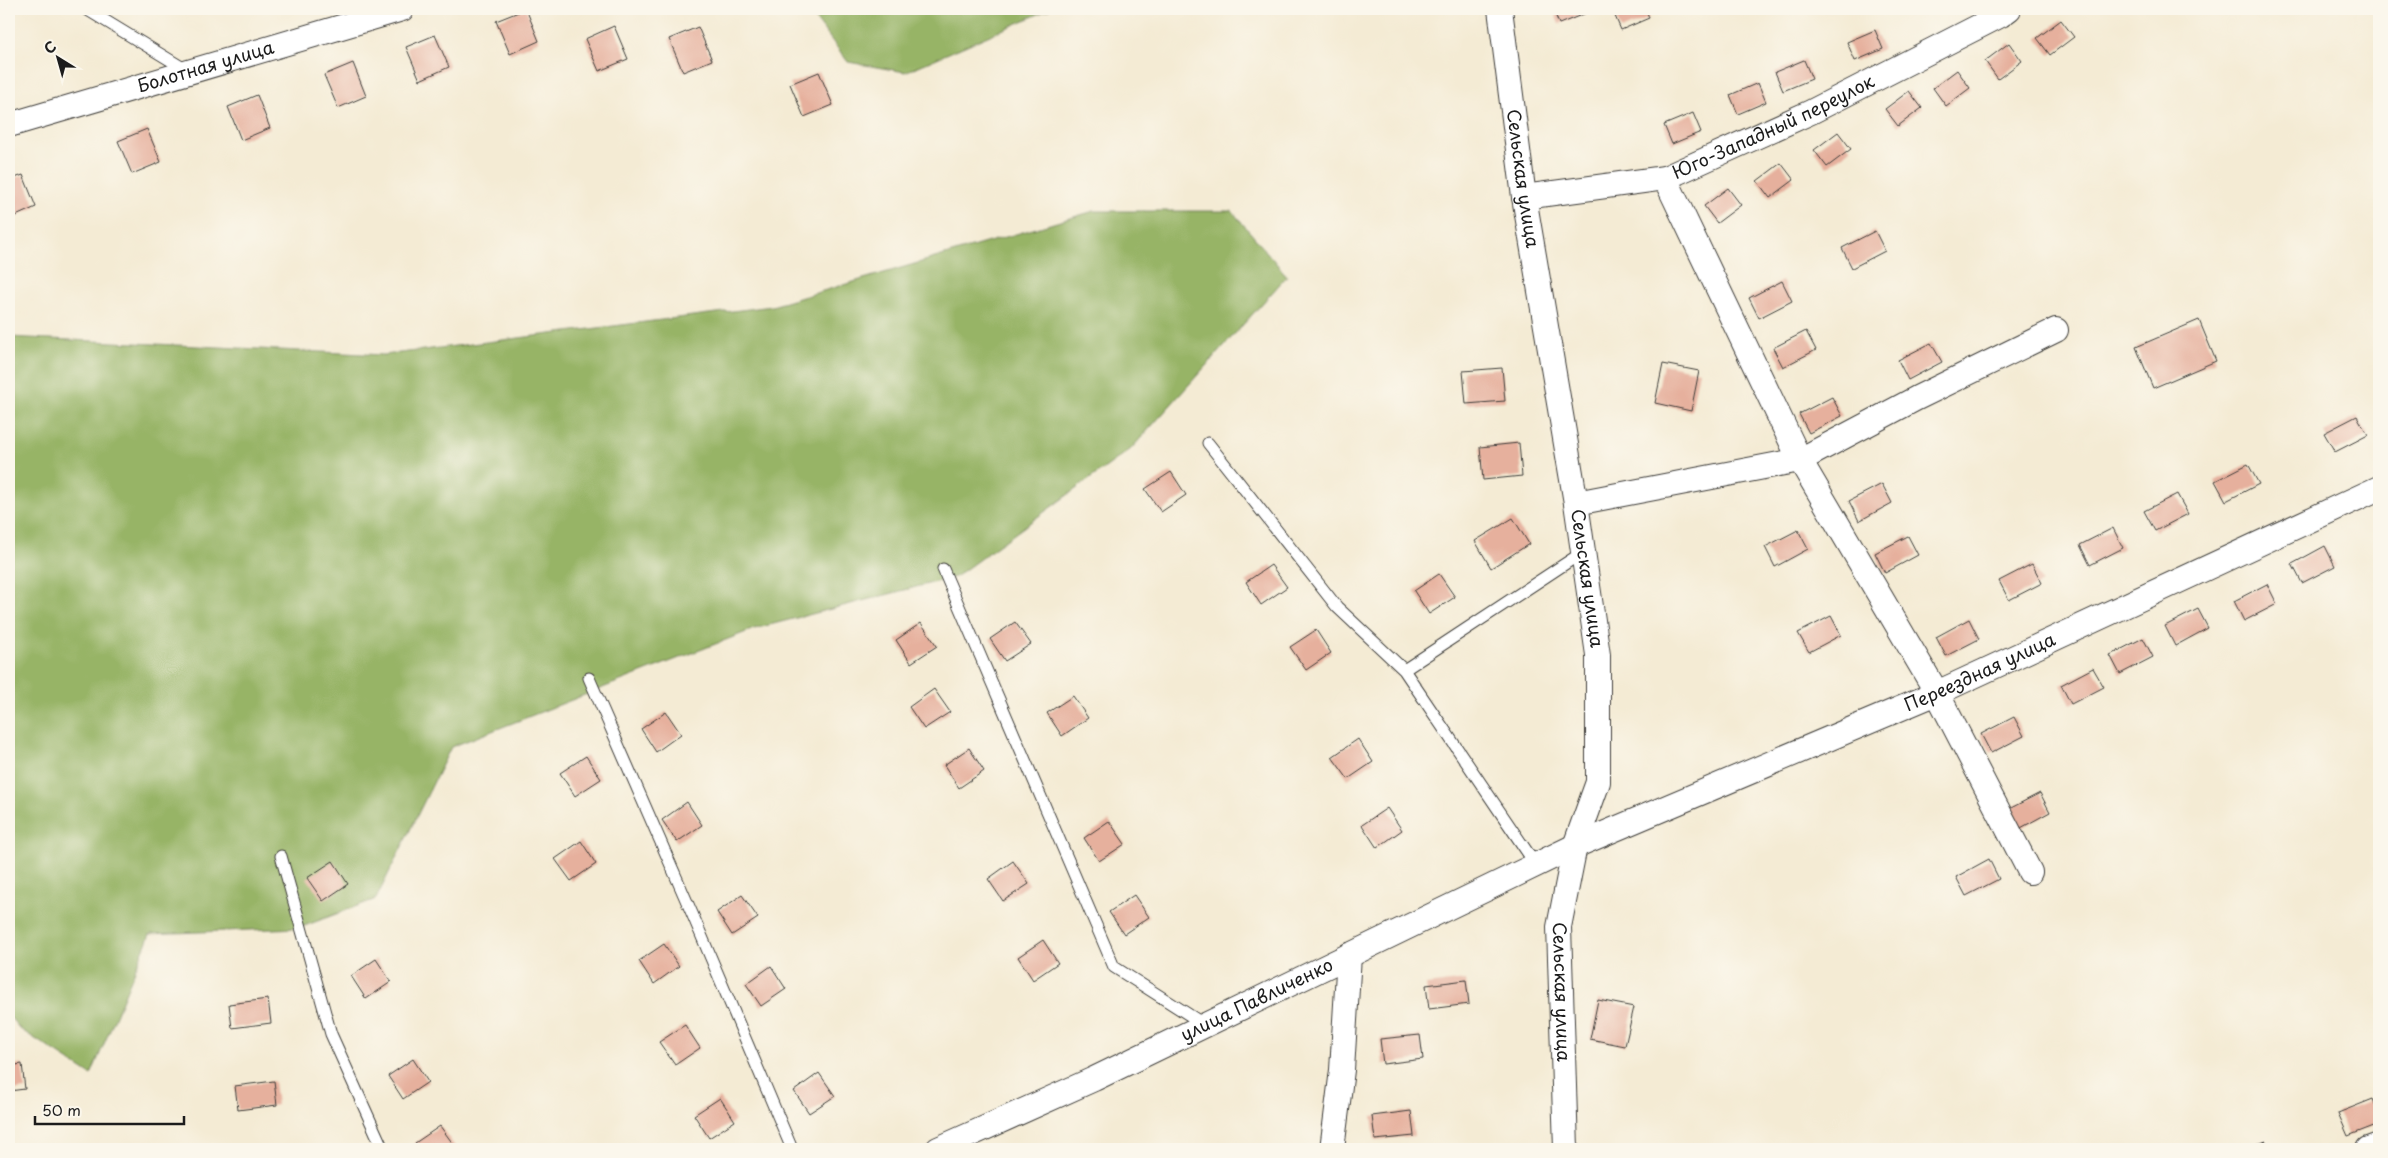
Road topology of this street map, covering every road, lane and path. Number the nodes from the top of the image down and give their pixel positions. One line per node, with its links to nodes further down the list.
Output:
1 (86, 9): 5 (lane)
2 (402, 9): 5 (street, Болотная улица)
3 (1500, 9): 8 (street, Сельская улица)
4 (2009, 9): 7 (street, Юго-Западный переулок)
5 (189, 72): 6 (street, Болотная улица)
6 (9, 125)
7 (1665, 178): 8 (street, Юго-Западный переулок); 11 (street)
8 (1524, 197): 13 (street, Сельская улица)
9 (2056, 330): 11 (street)
10 (1208, 443): 16 (lane)
11 (1800, 460): 13 (street); 18 (street)
12 (2379, 488): 18 (street, Переездная улица)
13 (1576, 503): 14 (street, Сельская улица)
14 (1583, 552): 16 (lane); 19 (street, Сельская улица)
15 (944, 569): 24 (lane)
16 (1404, 670): 21 (lane)
17 (588, 678): 28 (lane)
18 (1937, 693): 19 (street, Переездная улица); 22 (street)
19 (1575, 846): 21 (street, улица Павличенко); 30 (street, Сельская улица)
20 (281, 856): 27 (lane)
21 (1536, 865): 23 (street, улица Павличенко)
22 (2030, 872)
23 (1349, 955): 24 (street, улица Павличенко); 29 (street)
24 (1205, 1025): 26 (street, улица Павличенко)
25 (2379, 1146): 31 (street)
26 (945, 1147)
27 (383, 1149)
28 (792, 1149)
29 (1332, 1149)
30 (1566, 1149)
31 (2368, 1149)

